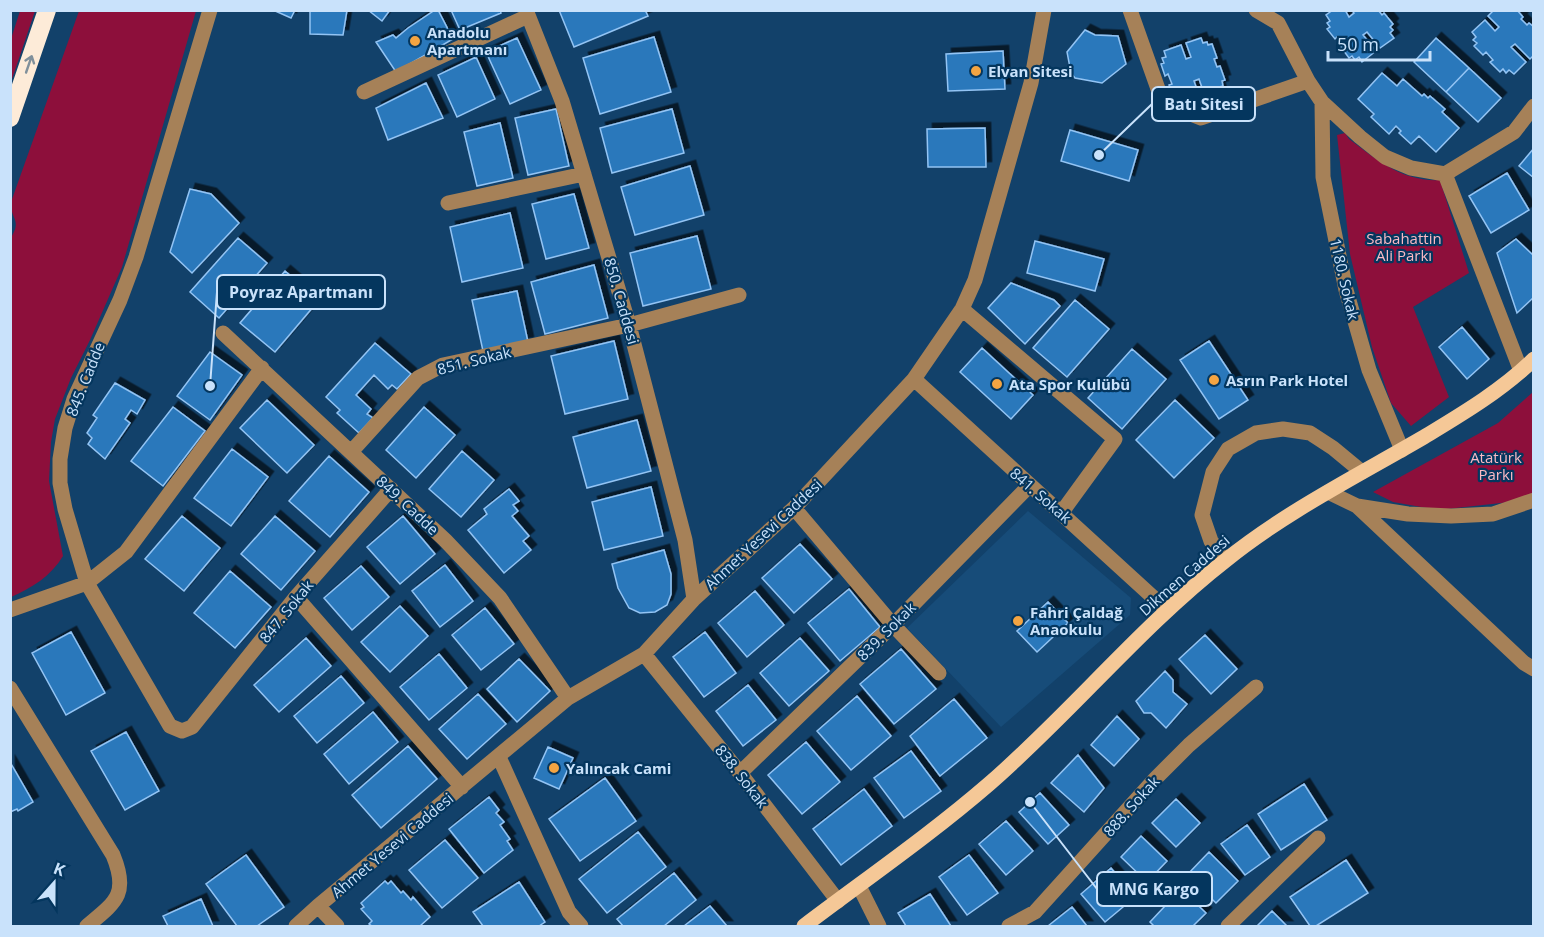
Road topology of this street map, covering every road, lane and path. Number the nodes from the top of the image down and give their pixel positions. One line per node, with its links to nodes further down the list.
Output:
1 (47, 10): 11 (highway, one-way to 1)
2 (210, 10): 34 (street, 845. Cadde)
3 (1044, 10): 16 (street, Ahmet Yesevi Caddesi)
4 (1130, 10): 7 (street)
5 (1256, 10): 7 (street)
6 (527, 13): 8 (street); 12 (street, 850. Caddesi)
7 (1308, 81): 9 (street)
8 (364, 92)
9 (1322, 102): 13 (street); 23 (street, 1180. Sokak)
10 (1533, 106): 13 (street)
11 (10, 118)
12 (584, 174): 14 (street); 17 (street, 850. Caddesi)
13 (1445, 174): 21 (street)
14 (448, 203)
15 (739, 296): 17 (street, 851. Sokak)
16 (962, 309): 22 (street, Ahmet Yesevi Caddesi); 32 (street)
17 (629, 325): 24 (street, 851. Sokak); 36 (street, 850. Caddesi)
18 (223, 333): 20 (street, 849. Cadde)
19 (1533, 359): 21 (main road, Dikmen Caddesi)
20 (262, 368): 24 (street, 849. Cadde); 34 (street)
21 (1521, 371): 23 (main road, Dikmen Caddesi)
22 (914, 379): 26 (street, 841. Sokak); 31 (street, Ahmet Yesevi Caddesi)
23 (1402, 450): 25 (main road, Dikmen Caddesi)
24 (351, 452): 27 (street, 849. Cadde)
25 (1362, 472): 28 (main road, Dikmen Caddesi); 33 (street)
26 (1029, 486): 32 (street, 841. Sokak); 39 (street, 839. Sokak)
27 (391, 489): 35 (street, 847. Sokak); 45 (street, 849. Cadde)
28 (1328, 492): 30 (street); 33 (main road, Dikmen Caddesi)
29 (1533, 500): 30 (street)
30 (1357, 506): 41 (street)
31 (794, 508): 36 (street, Ahmet Yesevi Caddesi); 39 (street)
32 (1062, 512): 38 (street, 841. Sokak)
33 (1225, 560): 38 (main road, Dikmen Caddesi)
34 (87, 583): 37 (street); 46 (street, 845. Cadde)
35 (296, 597): 46 (street, 847. Sokak); 49 (street)
36 (694, 599): 40 (street, Ahmet Yesevi Caddesi)
37 (10, 610)
38 (1167, 610): 51 (main road, Dikmen Caddesi)
39 (893, 625): 42 (street); 48 (street, 839. Sokak)
40 (644, 654): 45 (street, Ahmet Yesevi Caddesi); 48 (street, 838. Sokak)
41 (1533, 669)
42 (939, 673)
43 (1256, 687): 60 (street, 888. Sokak)
44 (10, 688): 54 (street)
45 (568, 698): 47 (street, Ahmet Yesevi Caddesi)
46 (182, 731)
47 (499, 757): 49 (street, Ahmet Yesevi Caddesi); 57 (street)
48 (740, 773): 52 (street, 838. Sokak)
49 (462, 787): 53 (street, Ahmet Yesevi Caddesi)
50 (1318, 838): 61 (street)
51 (860, 886): 52 (main road, Dikmen Caddesi); 59 (street)
52 (838, 901): 58 (main road, Dikmen Caddesi)
53 (318, 906): 55 (street, Ahmet Yesevi Caddesi); 56 (street)
54 (87, 927)
55 (296, 927)
56 (337, 927)
57 (581, 927)
58 (804, 927)
59 (879, 927)
60 (1009, 927)
61 (1228, 927)

